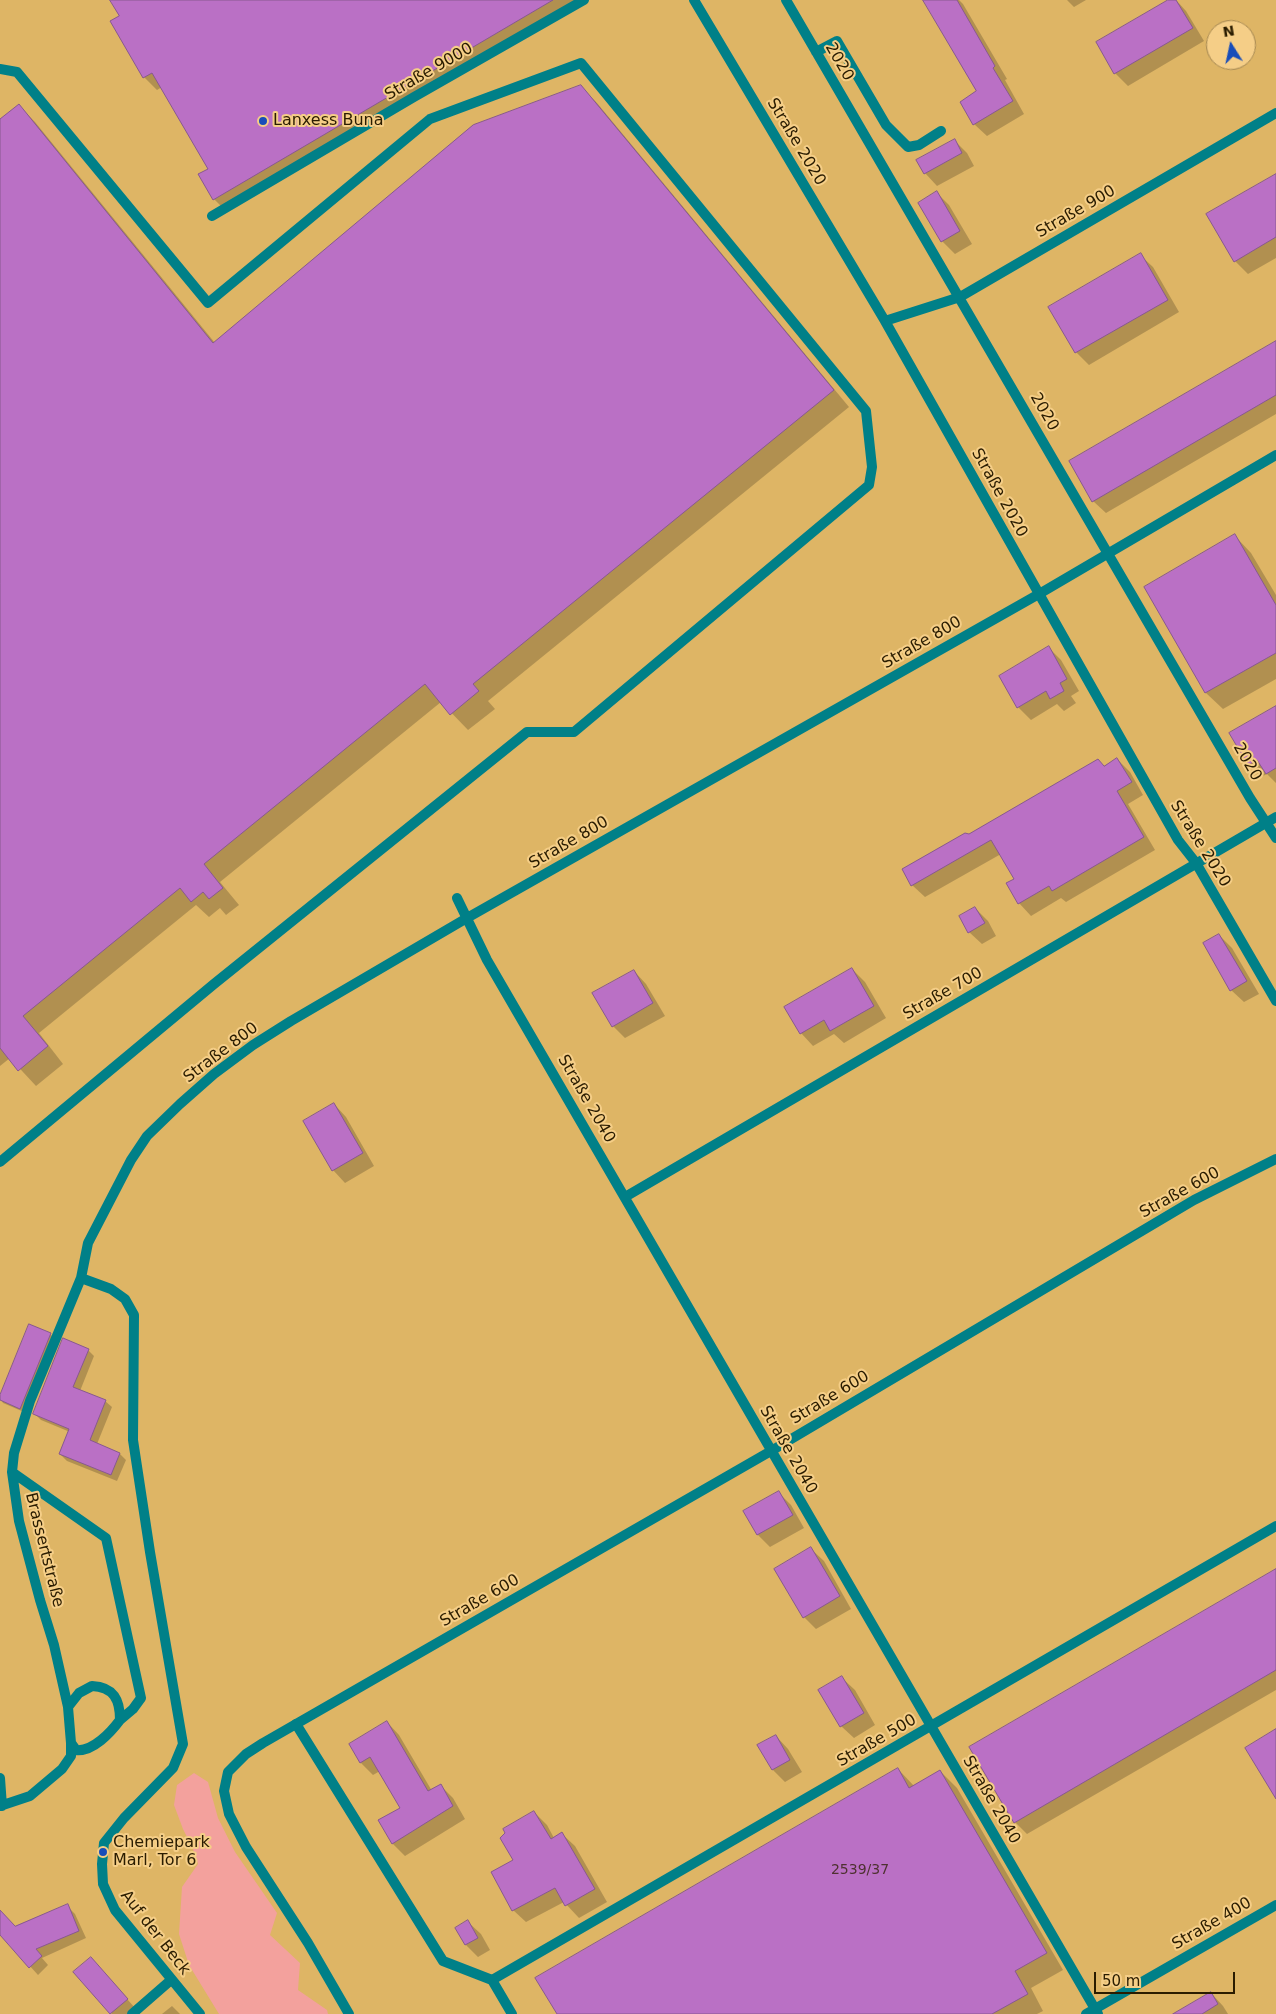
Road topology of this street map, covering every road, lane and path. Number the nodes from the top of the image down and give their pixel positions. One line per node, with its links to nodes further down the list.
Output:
1 (584, 0): 8 (street, Straße 9000)
2 (694, 0): 10 (street, Straße 2020)
3 (786, 0): 4 (street, 2020)
4 (816, 52): 7 (street); 9 (street, 2020)
5 (0, 68): 21 (street)
6 (1276, 113): 9 (street, Straße 900)
7 (941, 131)
8 (212, 216)
9 (960, 297): 10 (street, Straße 900); 12 (street, 2020)
10 (885, 321): 13 (street, Straße 2020)
11 (1276, 455): 12 (street, Straße 800)
12 (1109, 553): 13 (street, Straße 800); 14 (street, 2020)
13 (1039, 594): 16 (street, Straße 2020); 18 (street, Straße 800)
14 (1272, 820): 15 (street, 2020); 16 (street, Straße 700)
15 (1276, 838)
16 (1196, 864): 19 (street, Straße 2020); 22 (street, Straße 700)
17 (457, 898): 18 (street, Straße 2040)
18 (468, 918): 22 (street, Straße 2040); 23 (street, Straße 800)
19 (1276, 1001)
20 (1276, 1159): 25 (street, Straße 600)
21 (0, 1162)
22 (625, 1197): 25 (street, Straße 2040)
23 (81, 1278): 24 (street, Straße 800); 38 (street, Auf der Beck)
24 (30, 1401): 26 (street, Brassertstraße)
25 (770, 1451): 30 (street, Straße 600); 31 (street, Straße 2040)
26 (12, 1472): 28 (street, Brassertstraße); 29 (street)
27 (1276, 1526): 31 (street, Straße 500)
28 (68, 1707): 29 (street); 32 (street)
29 (120, 1720): 33 (street)
30 (296, 1724): 39 (street); 43 (street, Straße 600)
31 (931, 1726): 39 (street, Straße 500); 40 (street, Straße 2040)
32 (71, 1743): 33 (street); 34 (street)
33 (94, 1745): 34 (street)
34 (62, 1770): 36 (street)
35 (0, 1778): 36 (street)
36 (1, 1806)
37 (1276, 1904): 40 (street, Straße 400)
38 (171, 1980): 41 (street); 42 (street, Auf der Beck)
39 (492, 1980): 44 (street)
40 (1093, 2012)
41 (132, 2014)
42 (200, 2014)
43 (349, 2014)
44 (512, 2014)

